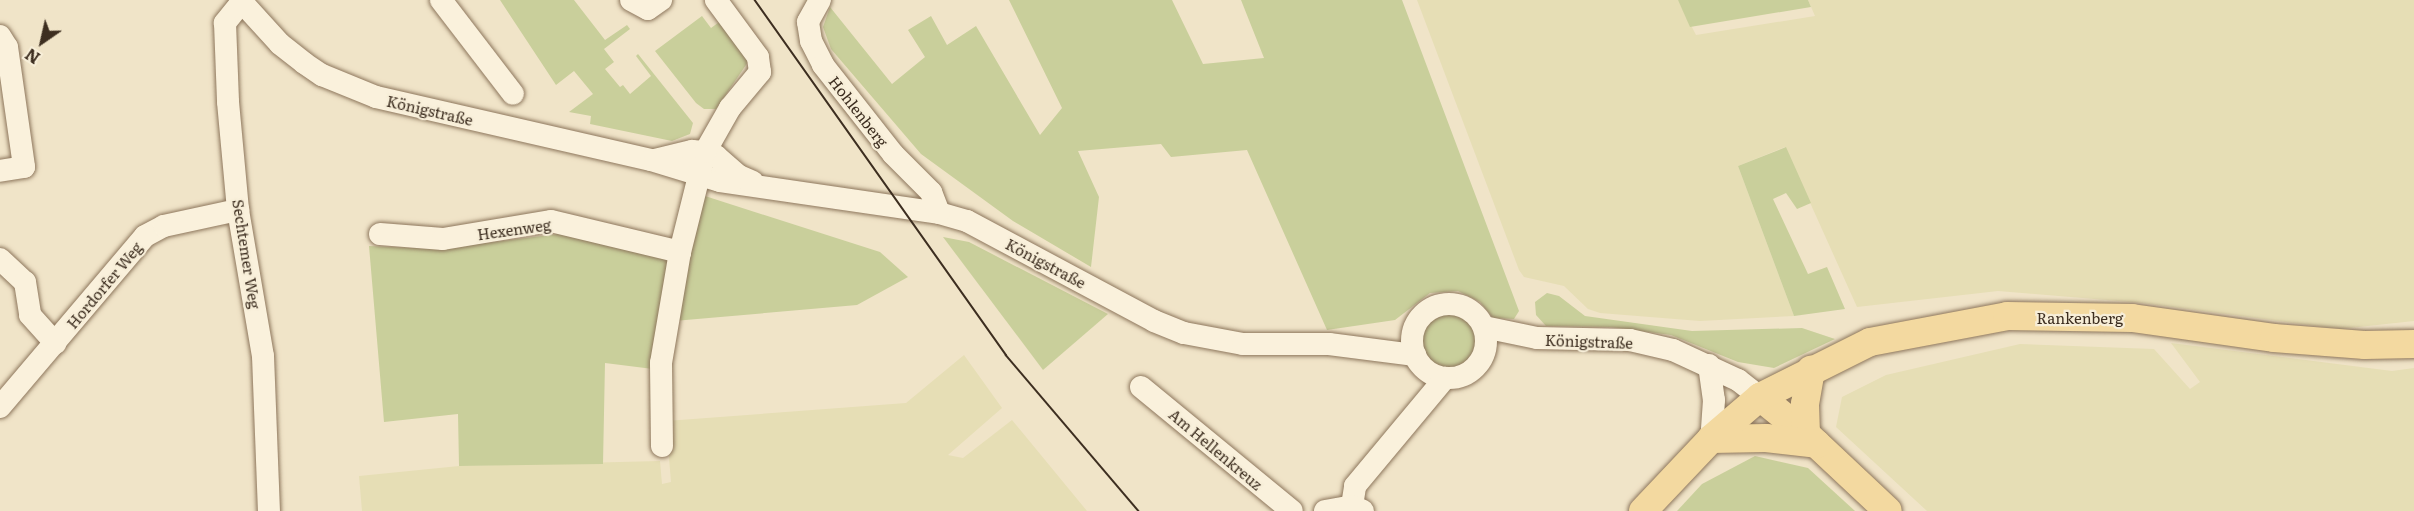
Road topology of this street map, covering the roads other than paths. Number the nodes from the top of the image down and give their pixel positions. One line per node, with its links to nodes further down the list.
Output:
1 (441, 0): 8 (street)
2 (631, 0): 3 (street)
3 (661, 0)
4 (716, 0): 9 (street)
5 (820, 0): 15 (street, Hohlenberg)
6 (240, 1): 10 (street, Königstraße); 14 (street, Sechtemer Weg)
7 (0, 36): 11 (street)
8 (513, 94)
9 (705, 152): 10 (street, Königstraße); 12 (street); 13 (street, Königstraße)
10 (651, 160): 12 (street, Königstraße)
11 (0, 171)
12 (700, 176): 13 (street, Königstraße); 17 (street)
13 (759, 185): 15 (street, Königstraße)
14 (238, 210): 22 (street, Hordorfer Weg); 36 (street, Sechtemer Weg)
15 (939, 213): 23 (street, Königstraße)
16 (380, 234): 17 (street, Hexenweg)
17 (680, 252): 34 (street)
18 (0, 259): 22 (street)
19 (1415, 327): 20 (street, Königstraße); 23 (street, Königstraße); 27 (street)
20 (1484, 327): 21 (street, Königstraße); 25 (street)
21 (1537, 338): 25 (street, Königstraße); 26 (street, Königstraße)
22 (55, 343): 31 (street, Hordorfer Weg)
23 (1329, 344): 27 (street, Königstraße)
24 (2414, 344): 28 (main road, Rankenberg)
25 (1485, 352): 27 (street, Königstraße)
26 (1708, 365): 30 (street, Königstraße); 32 (street)
27 (1428, 368): 35 (street)
28 (1811, 370): 30 (main road, Rankenberg); 33 (main road)
29 (1141, 387): 37 (street, Am Hellenkreuz)
30 (1760, 397): 32 (main road, Rankenberg); 33 (main road)
31 (0, 407)
32 (1711, 439): 33 (main road); 39 (main road, Rankenberg)
33 (1811, 439): 40 (main road)
34 (662, 446)
35 (1358, 509): 38 (street)
36 (269, 511)
37 (1292, 511)
38 (1325, 511)
39 (1642, 511)
40 (1888, 511)

